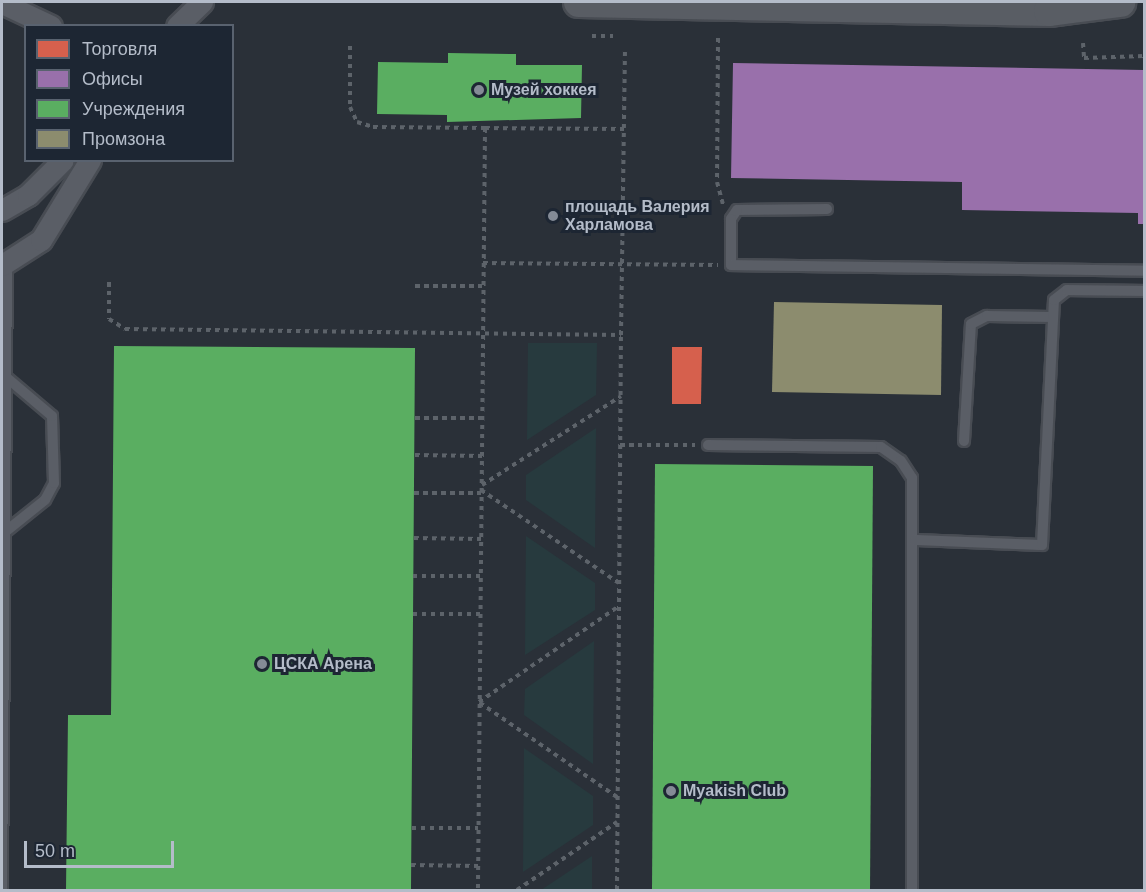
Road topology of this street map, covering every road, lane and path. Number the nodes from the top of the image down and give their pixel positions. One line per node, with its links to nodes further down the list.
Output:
1 (202, 2): 6 (street)
2 (579, 2): 3 (main road)
3 (1120, 2)
4 (2, 3): 5 (street)
5 (47, 24)
6 (179, 24)
7 (592, 36): 8 (path)
8 (613, 36)
9 (718, 39): 20 (path)
10 (1083, 43): 13 (path)
11 (350, 46): 14 (path)
12 (625, 50): 15 (path)
13 (1144, 56)
14 (485, 128): 15 (path); 21 (path)
15 (624, 129): 22 (path)
16 (61, 162): 19 (street)
17 (89, 162): 23 (street)
18 (827, 209): 20 (lane)
19 (2, 210)
20 (733, 214): 24 (lane)
21 (483, 263): 22 (path); 28 (path)
22 (622, 264): 24 (path); 32 (path)
23 (4, 265): 33 (lane)
24 (731, 265): 25 (lane)
25 (1144, 271)
26 (110, 282): 31 (path)
27 (415, 286): 28 (path)
28 (483, 286): 31 (path)
29 (1144, 291): 30 (lane)
30 (1052, 317): 37 (lane); 47 (lane)
31 (483, 334): 32 (path); 36 (path)
32 (621, 335): 34 (path)
33 (6, 378): 44 (lane); 44 (lane)
34 (621, 396): 38 (path); 42 (path)
35 (415, 418): 36 (path)
36 (482, 418): 41 (path)
37 (964, 441)
38 (620, 445): 39 (path); 50 (path)
39 (708, 445): 47 (lane)
40 (415, 455): 41 (path)
41 (482, 456): 42 (path)
42 (481, 489): 43 (path); 46 (path); 50 (path)
43 (414, 493)
44 (4, 532): 61 (lane)
45 (414, 538): 46 (path)
46 (481, 539): 49 (path)
47 (915, 540): 65 (lane)
48 (414, 576): 49 (path)
49 (481, 576): 53 (path)
50 (619, 584): 51 (path)
51 (619, 606): 54 (path); 55 (path)
52 (413, 614): 53 (path)
53 (480, 614): 54 (path)
54 (479, 702): 55 (path); 58 (path)
55 (617, 797): 56 (path)
56 (617, 822): 63 (path); 64 (path)
57 (412, 828): 58 (path)
58 (478, 828): 60 (path)
59 (411, 865): 60 (path)
60 (478, 866): 62 (path)
61 (2, 891)
62 (478, 891)
63 (517, 891)
64 (617, 891)
65 (912, 891)

